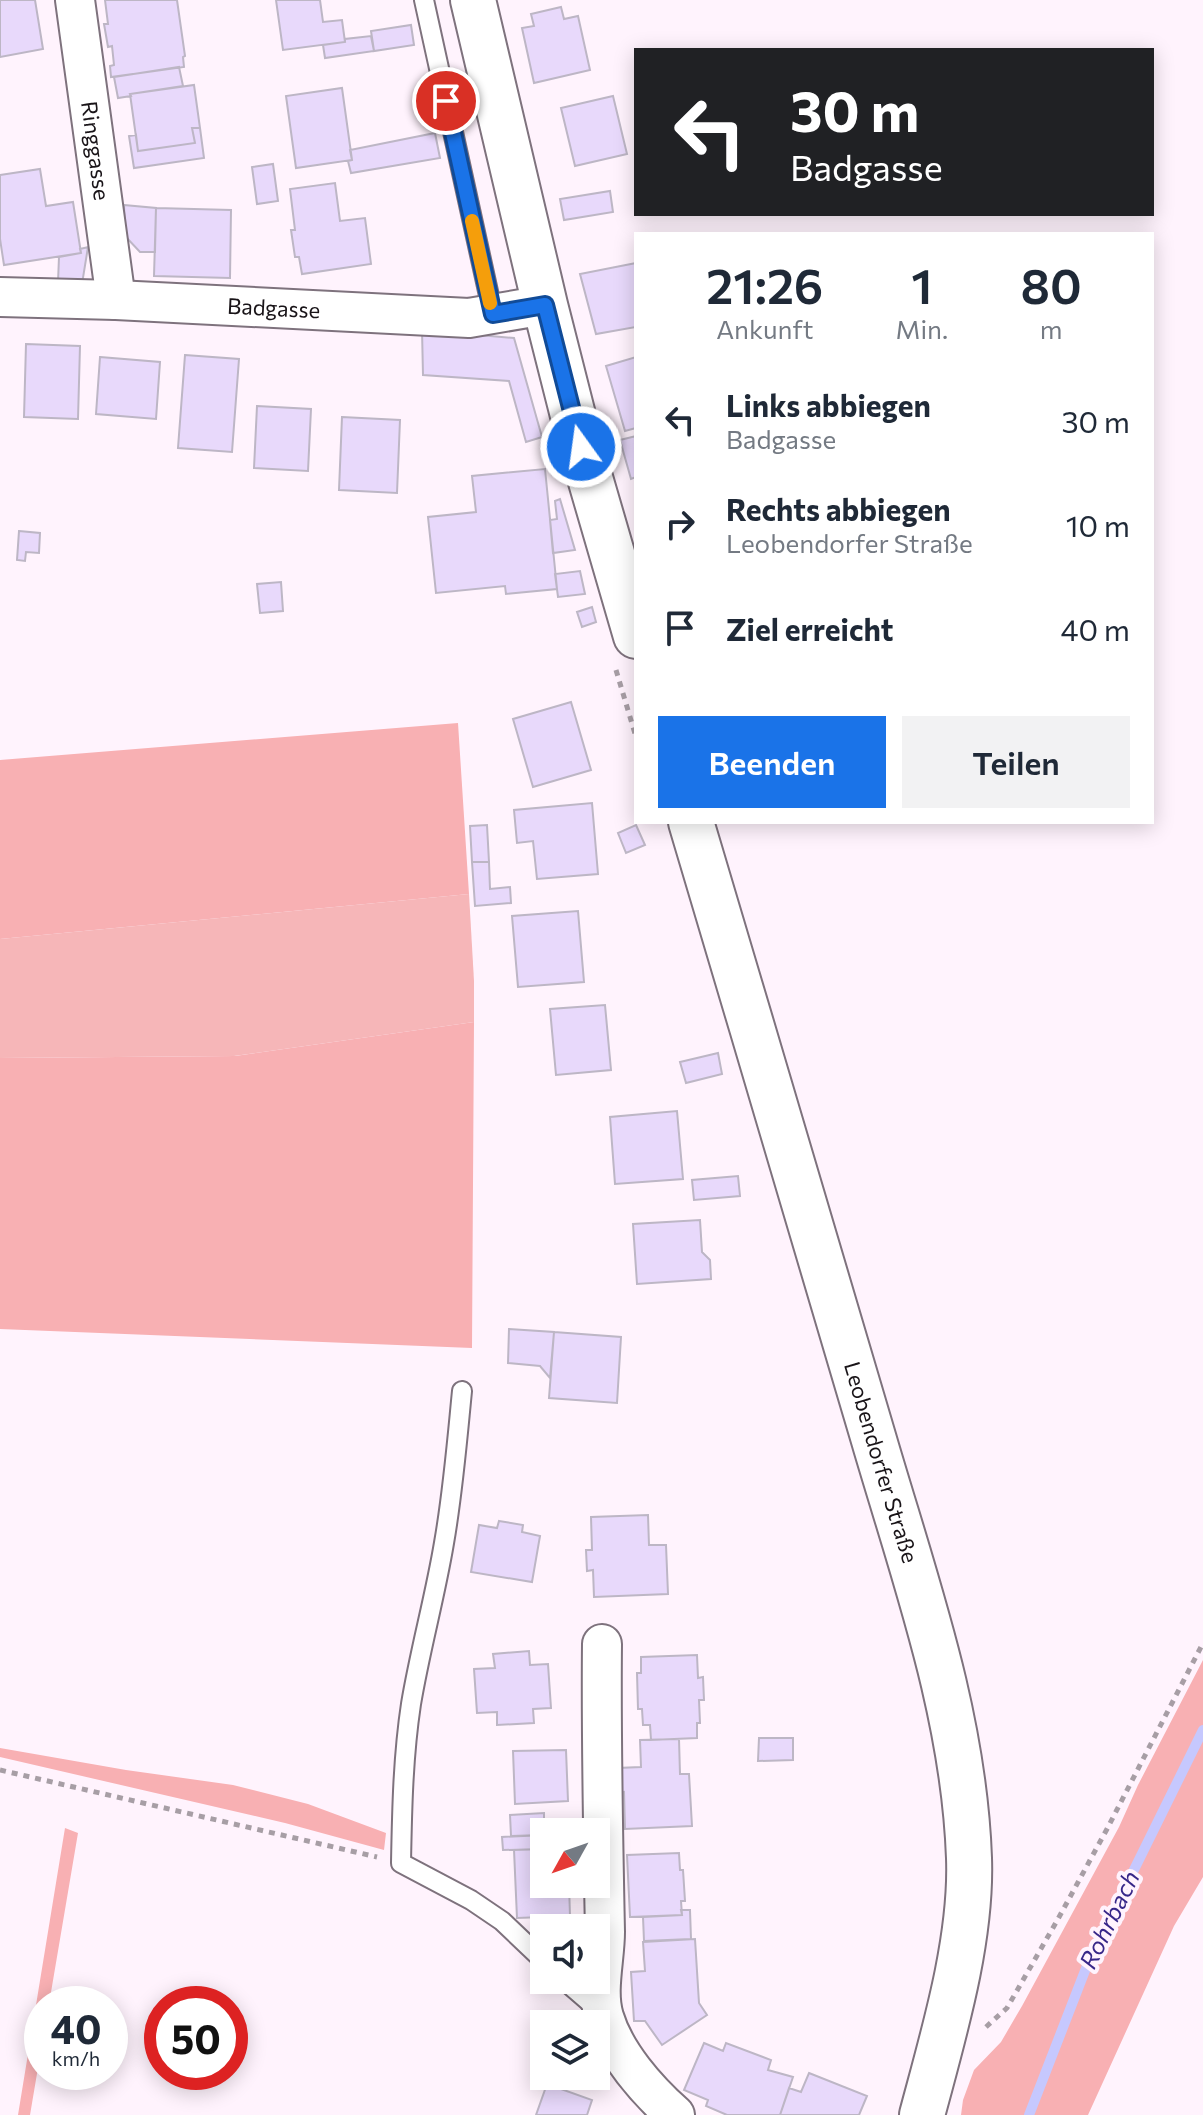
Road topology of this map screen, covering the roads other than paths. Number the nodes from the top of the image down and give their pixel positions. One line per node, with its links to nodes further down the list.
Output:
1 (75, 0): 5 (street, Ringgasse)
2 (424, 0): 7 (lane)
3 (473, 0): 6 (main road)
4 (0, 297): 5 (street, Badgasse)
5 (116, 300): 7 (street, Badgasse)
6 (545, 305): 7 (street, Badgasse); 8 (main road)
7 (493, 314)
8 (634, 629)
9 (692, 824): 18 (main road, Leobendorfer Straße)
10 (462, 1391): 12 (lane)
11 (602, 1644): 15 (street)
12 (530, 1948)
13 (581, 1994): 14 (lane)
14 (599, 2010)
15 (603, 2010)
16 (610, 2033): 17 (street)
17 (675, 2115)
18 (922, 2115)

